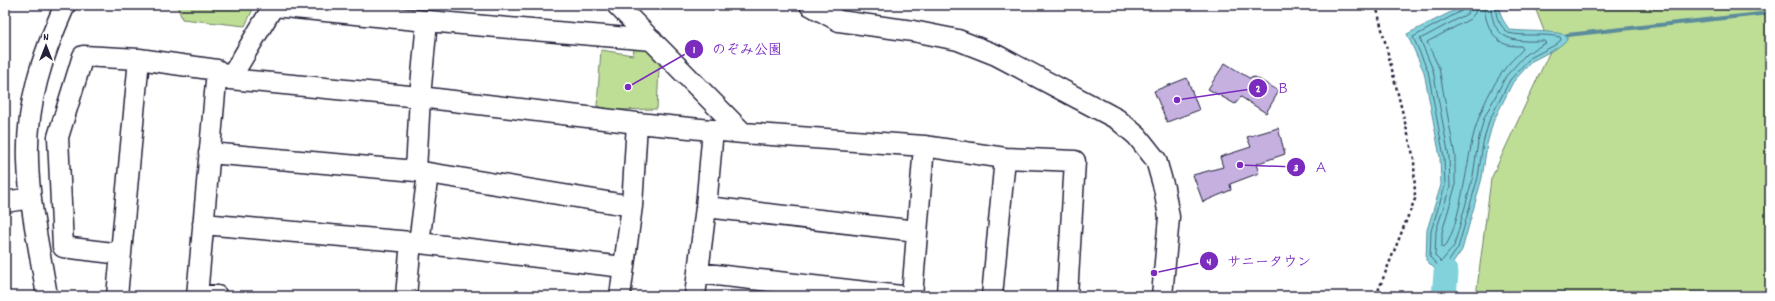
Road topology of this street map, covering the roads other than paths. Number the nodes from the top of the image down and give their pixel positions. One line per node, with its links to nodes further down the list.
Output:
1 (65, 5): 17 (street)
2 (274, 5): 5 (street); 8 (street)
3 (617, 5): 6 (street)
4 (810, 5): 38 (street)
5 (419, 15): 6 (street); 9 (street)
6 (652, 40): 12 (street)
7 (139, 59): 8 (street); 24 (street); 24 (street)
8 (224, 75): 9 (street); 14 (street)
9 (420, 96): 10 (street); 16 (street)
10 (637, 123): 11 (street); 19 (street)
11 (713, 130): 12 (street); 20 (street)
12 (743, 133): 13 (street)
13 (924, 146): 15 (street); 22 (street)
14 (209, 153): 16 (street); 21 (street)
15 (1005, 158): 36 (street); 37 (street)
16 (422, 172): 19 (street); 23 (street)
17 (31, 198): 18 (street); 28 (street)
18 (5, 202)
19 (632, 206): 25 (street)
20 (706, 207): 22 (street); 26 (street)
21 (203, 224): 23 (street); 27 (street)
22 (917, 231): 35 (street)
23 (415, 242): 25 (street); 31 (street)
24 (121, 254): 29 (street)
25 (623, 267): 32 (street)
26 (698, 273): 33 (street); 34 (street)
27 (197, 295): 30 (street)
28 (47, 296)
29 (117, 296)
30 (217, 296)
31 (406, 296)
32 (620, 296)
33 (695, 296)
34 (901, 296)
35 (912, 296)
36 (992, 296)
37 (1067, 296)
38 (1162, 296)

